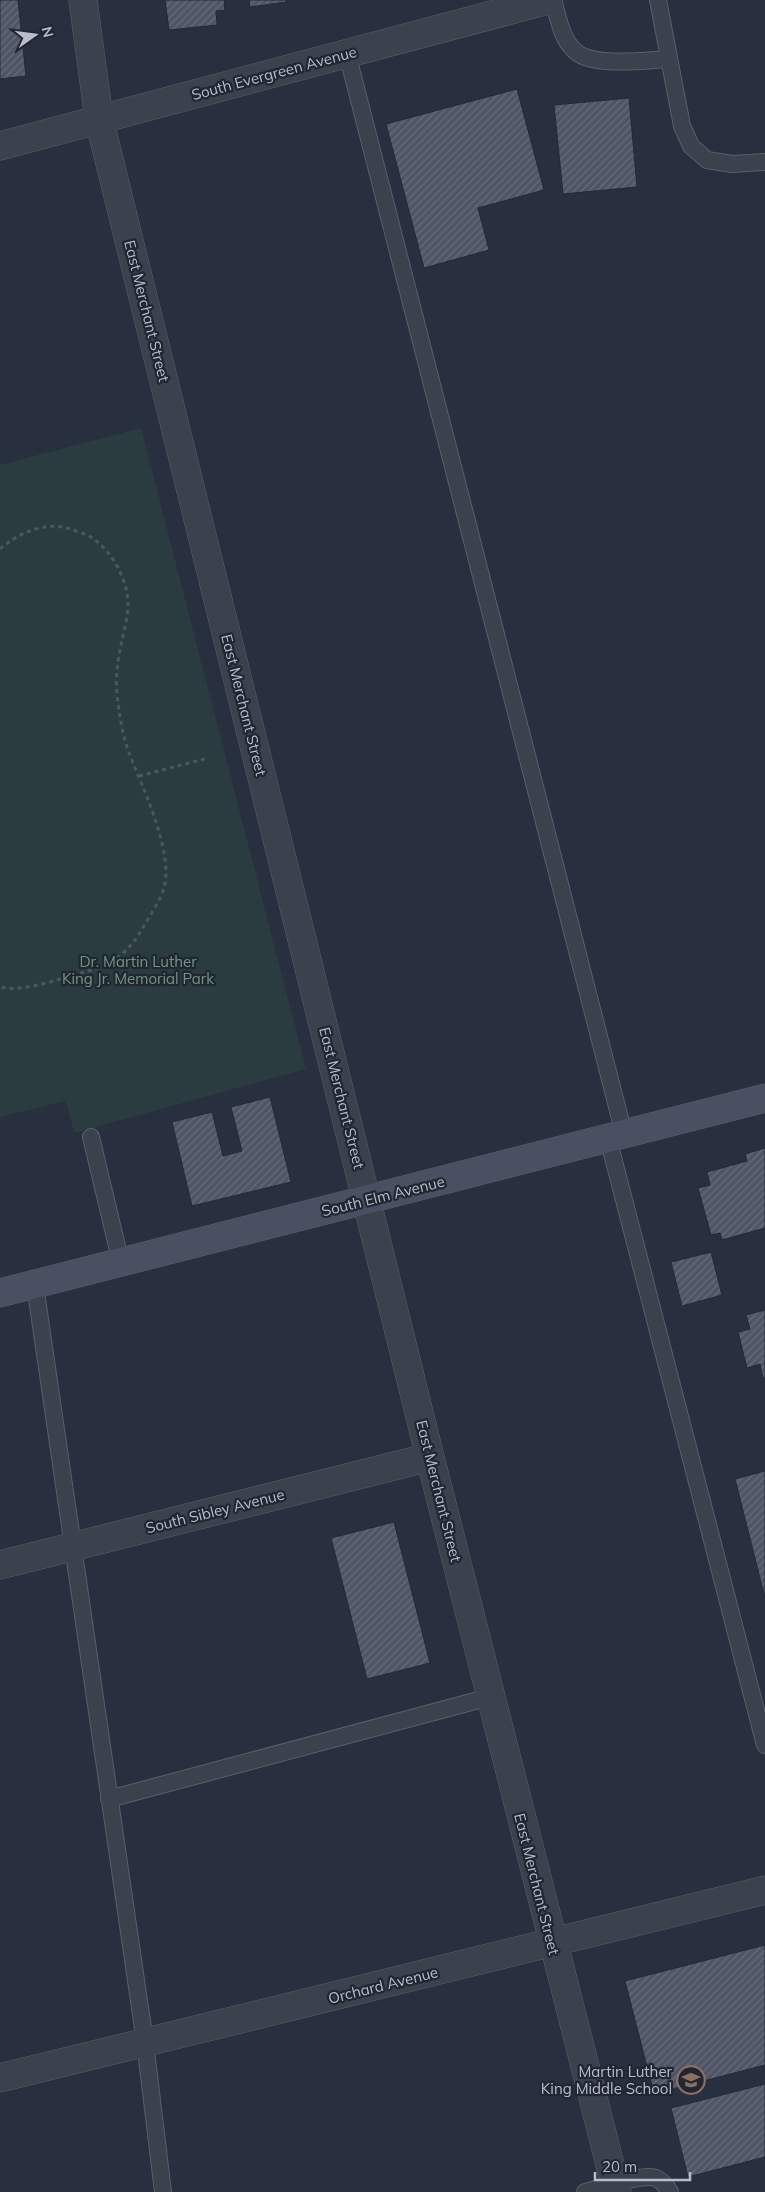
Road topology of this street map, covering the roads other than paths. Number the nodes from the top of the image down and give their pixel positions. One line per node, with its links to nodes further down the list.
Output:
1 (83, 0): 7 (street, East Merchant Street)
2 (548, 0): 5 (street, South Evergreen Avenue)
3 (553, 0): 6 (lane)
4 (658, 0): 6 (lane)
5 (347, 54): 7 (street, South Evergreen Avenue); 11 (lane)
6 (669, 59): 9 (lane)
7 (99, 119): 8 (street, South Evergreen Avenue); 13 (street, East Merchant Street)
8 (0, 146)
9 (765, 162)
10 (765, 1098): 11 (street, South Elm Avenue)
11 (616, 1136): 13 (street, South Elm Avenue); 21 (lane)
12 (91, 1137): 14 (lane)
13 (367, 1200): 14 (street, South Elm Avenue); 17 (street, East Merchant Street)
14 (121, 1262): 15 (street, South Elm Avenue)
15 (35, 1284): 16 (street, South Elm Avenue); 18 (lane)
16 (0, 1293)
17 (430, 1457): 18 (street, South Sibley Avenue); 20 (street, East Merchant Street)
18 (72, 1547): 19 (street, South Sibley Avenue); 22 (lane)
19 (0, 1565)
20 (490, 1697): 22 (lane); 24 (street, East Merchant Street)
21 (765, 1744)
22 (109, 1799): 25 (lane)
23 (765, 1890): 24 (street, Orchard Avenue)
24 (552, 1944): 25 (street, Orchard Avenue); 27 (street, East Merchant Street)
25 (145, 2042): 26 (street, Orchard Avenue); 28 (lane)
26 (0, 2078)
27 (616, 2188): 29 (lane); 30 (lane)
28 (163, 2192)
29 (585, 2192)
30 (670, 2192)

